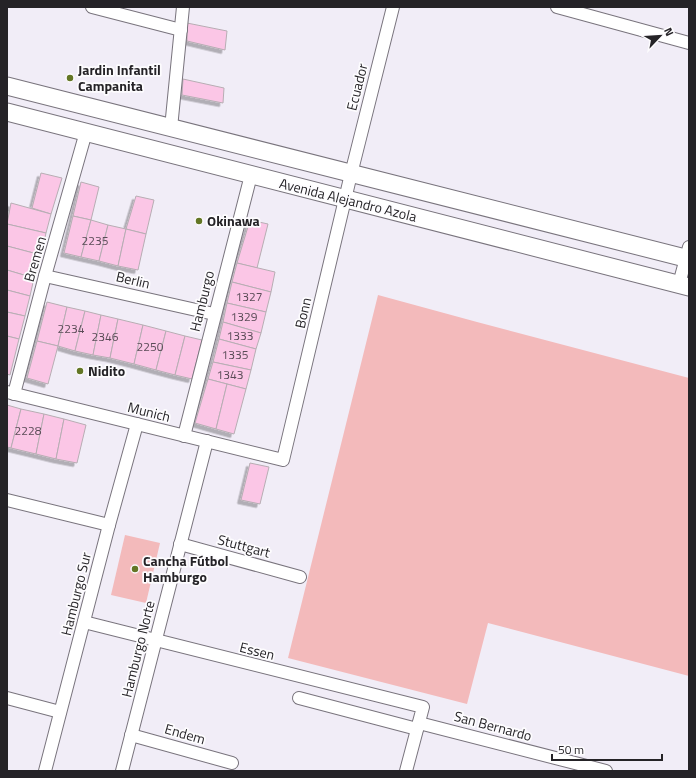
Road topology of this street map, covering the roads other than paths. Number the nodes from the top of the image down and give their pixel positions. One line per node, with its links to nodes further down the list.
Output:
1 (92, 7): 5 (street)
2 (183, 7): 5 (street)
3 (393, 7): 11 (street, Ecuador)
4 (557, 7): 6 (street)
5 (181, 30): 9 (street)
6 (689, 43)
7 (7, 86): 9 (main road, Avenida Alejandro Azola)
8 (7, 112): 10 (main road, Avenida Alejandro Azola)
9 (171, 128): 11 (main road, Avenida Alejandro Azola)
10 (86, 132): 12 (main road, Avenida Alejandro Azola); 15 (street, Bremen)
11 (351, 174): 13 (street, Bonn); 14 (main road, Avenida Alejandro Azola)
12 (251, 175): 13 (main road, Avenida Alejandro Azola); 17 (street, Hamburgo)
13 (345, 199): 16 (main road, Avenida Alejandro Azola); 22 (street, Bonn)
14 (688, 255): 16 (street)
15 (45, 276): 17 (street, Berlin); 18 (street, Bremen)
16 (684, 286)
17 (214, 314): 20 (street, Hamburgo)
18 (11, 393): 19 (street, Munich)
19 (137, 424): 20 (street, Munich); 24 (street, Hamburgo Sur)
20 (184, 436): 21 (street, Munich)
21 (207, 441): 22 (street, Munich); 25 (street, Hamburgo Norte)
22 (283, 460)
23 (7, 500): 24 (street)
24 (109, 525): 27 (street, Hamburgo Sur)
25 (180, 544): 26 (street, Stuttgart); 28 (street, Hamburgo Norte)
26 (300, 577)
27 (84, 622): 28 (street, Essen); 31 (street, Hamburgo Sur)
28 (156, 641): 32 (street, Essen); 33 (street, Hamburgo Norte)
29 (7, 698): 31 (street)
30 (299, 698): 32 (street, San Bernardo)
31 (60, 712): 36 (street, Hamburgo Sur)
32 (418, 726): 35 (street, San Bernardo); 38 (street)
33 (131, 735): 34 (street, Endem); 37 (street, Hamburgo Norte)
34 (232, 763)
35 (568, 766): 39 (street, San Bernardo)
36 (45, 771)
37 (122, 771)
38 (406, 771)
39 (606, 771)

